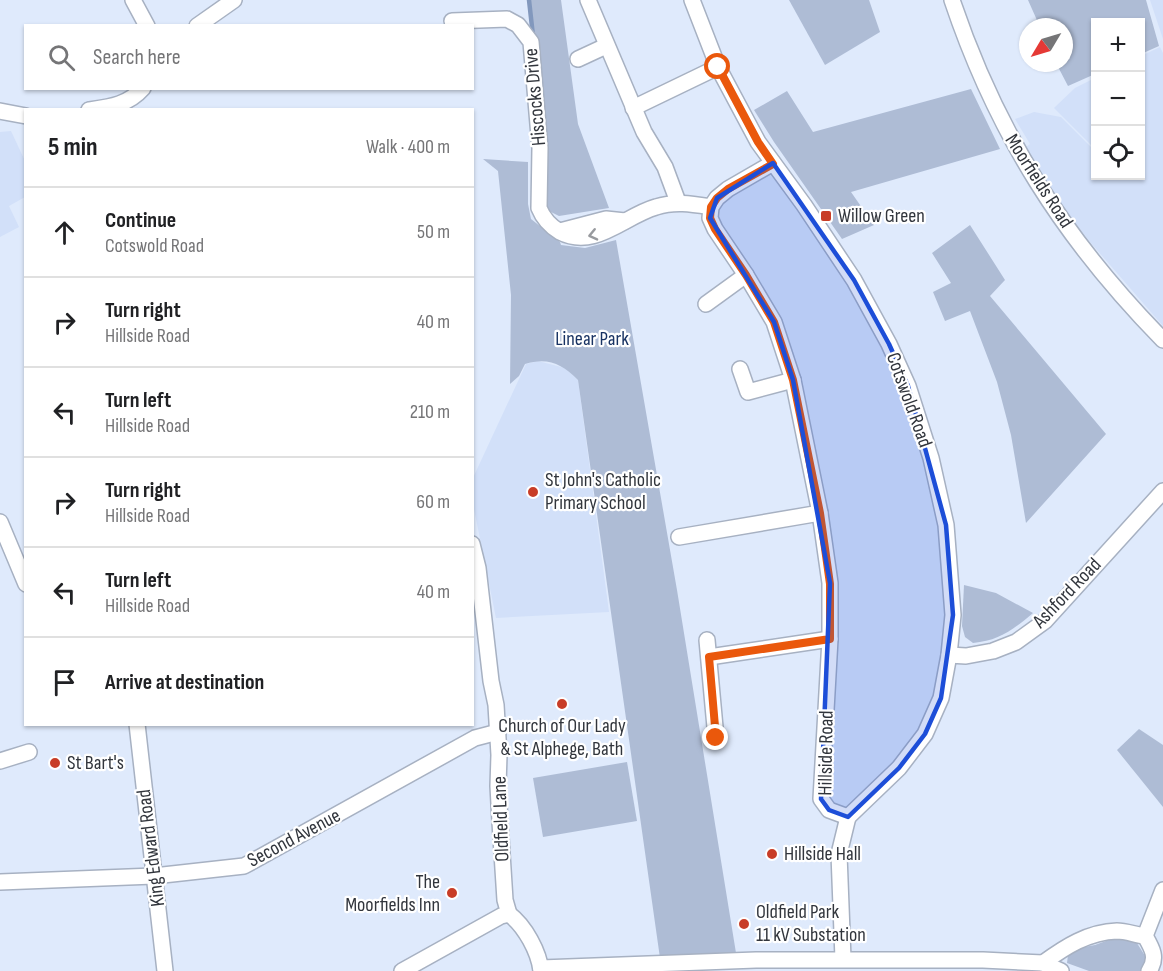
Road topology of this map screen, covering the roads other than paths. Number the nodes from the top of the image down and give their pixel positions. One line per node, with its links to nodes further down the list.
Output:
1 (133, 0): 7 (street)
2 (234, 0): 8 (street)
3 (588, 0): 9 (street)
4 (692, 0): 11 (street, Cotswold Road)
5 (952, 0): 22 (street, Moorfields Road)
6 (452, 21): 18 (street, Hiscocks Drive)
7 (146, 24)
8 (200, 24)
9 (606, 46): 10 (street); 14 (street)
10 (578, 59)
11 (718, 67): 14 (street); 17 (street, Cotswold Road)
12 (141, 90): 13 (street)
13 (119, 108)
14 (633, 108): 18 (street)
15 (0, 111): 16 (street)
16 (24, 116)
17 (773, 164): 19 (street); 33 (street, Cotswold Road)
18 (678, 202): 19 (street, Hiscocks Drive)
19 (711, 207): 20 (street, Hillside Road)
20 (746, 275): 21 (street); 24 (street, Hillside Road)
21 (706, 304)
22 (1163, 340)
23 (740, 369): 24 (street)
24 (793, 380): 26 (street, Hillside Road)
25 (1163, 491): 33 (street, Ashford Road)
26 (820, 513): 28 (street); 31 (street, Hillside Road)
27 (0, 522): 30 (street)
28 (679, 537)
29 (474, 556): 36 (street, Oldfield Lane)
30 (24, 579)
31 (830, 639): 34 (street); 40 (street, Hillside Road)
32 (707, 640): 34 (street)
33 (949, 655): 40 (street, Cotswold Road)
34 (709, 657): 37 (street)
35 (137, 726): 41 (street, King Edward Road)
36 (498, 732): 41 (street, Second Avenue); 44 (street, Oldfield Lane)
37 (716, 738)
38 (29, 752): 39 (street)
39 (0, 761)
40 (848, 817): 46 (street, Hillside Road)
41 (154, 876): 42 (street, Second Avenue); 49 (street, King Edward Road)
42 (0, 882)
43 (1163, 890): 45 (street)
44 (513, 917): 48 (street); 50 (street)
45 (1145, 936): 47 (street); 52 (street)
46 (843, 959): 47 (street); 48 (street)
47 (1043, 963): 51 (street)
48 (541, 969)
49 (165, 971)
50 (402, 971)
51 (1061, 971)
52 (1149, 971)

